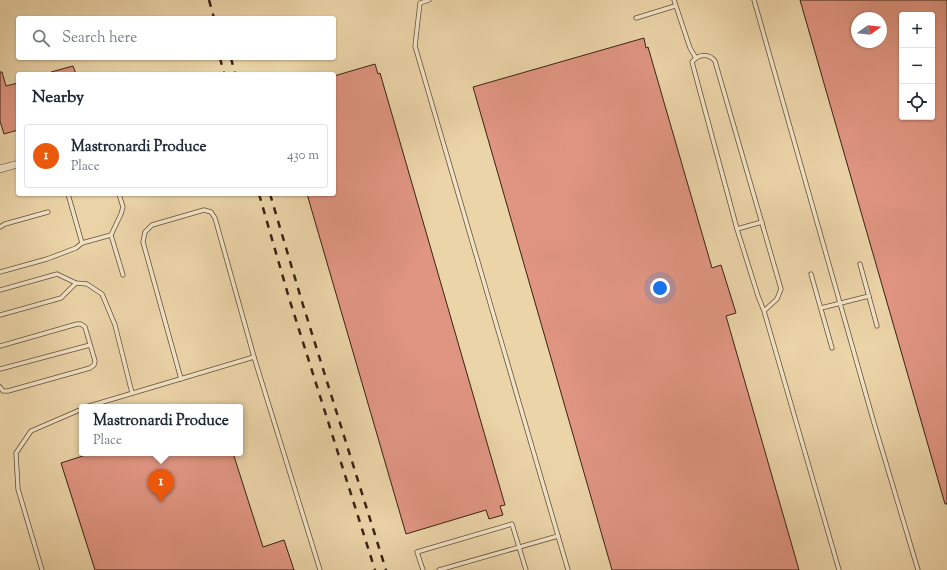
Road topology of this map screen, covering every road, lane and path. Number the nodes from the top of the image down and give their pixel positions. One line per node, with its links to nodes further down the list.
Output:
1 (429, 0): 39 (lane)
2 (674, 0): 4 (lane)
3 (754, 0): 24 (lane)
4 (675, 6): 5 (lane); 6 (lane)
5 (636, 18)
6 (696, 58): 12 (lane); 14 (lane)
7 (16, 165): 8 (street)
8 (0, 169)
9 (69, 196): 16 (lane)
10 (119, 196): 15 (lane)
11 (48, 212): 13 (lane)
12 (762, 222): 14 (lane); 26 (lane)
13 (0, 227)
14 (737, 229): 26 (lane)
15 (111, 235): 16 (lane); 20 (lane)
16 (82, 243): 18 (lane)
17 (860, 264): 23 (lane)
18 (0, 272)
19 (811, 274): 25 (lane)
20 (122, 275)
21 (76, 283): 22 (lane); 27 (lane); 36 (lane)
22 (0, 290)
23 (869, 296): 24 (lane); 28 (lane)
24 (840, 304): 25 (lane); 48 (lane)
25 (820, 308): 31 (lane)
26 (764, 310): 47 (lane)
27 (0, 315)
28 (877, 326)
29 (90, 345): 30 (lane); 33 (lane); 35 (lane)
30 (0, 346)
31 (832, 348)
32 (254, 357): 34 (lane); 34 (lane); 42 (lane)
33 (0, 368)
34 (181, 379): 36 (lane)
35 (0, 386)
36 (132, 393): 37 (lane)
37 (96, 404)
38 (79, 410): 41 (lane)
39 (558, 536): 40 (lane); 46 (lane)
40 (519, 547): 43 (lane); 44 (lane); 45 (lane)
41 (42, 570)
42 (320, 570)
43 (423, 570)
44 (439, 570)
45 (526, 570)
46 (568, 570)
47 (838, 570)
48 (918, 570)

